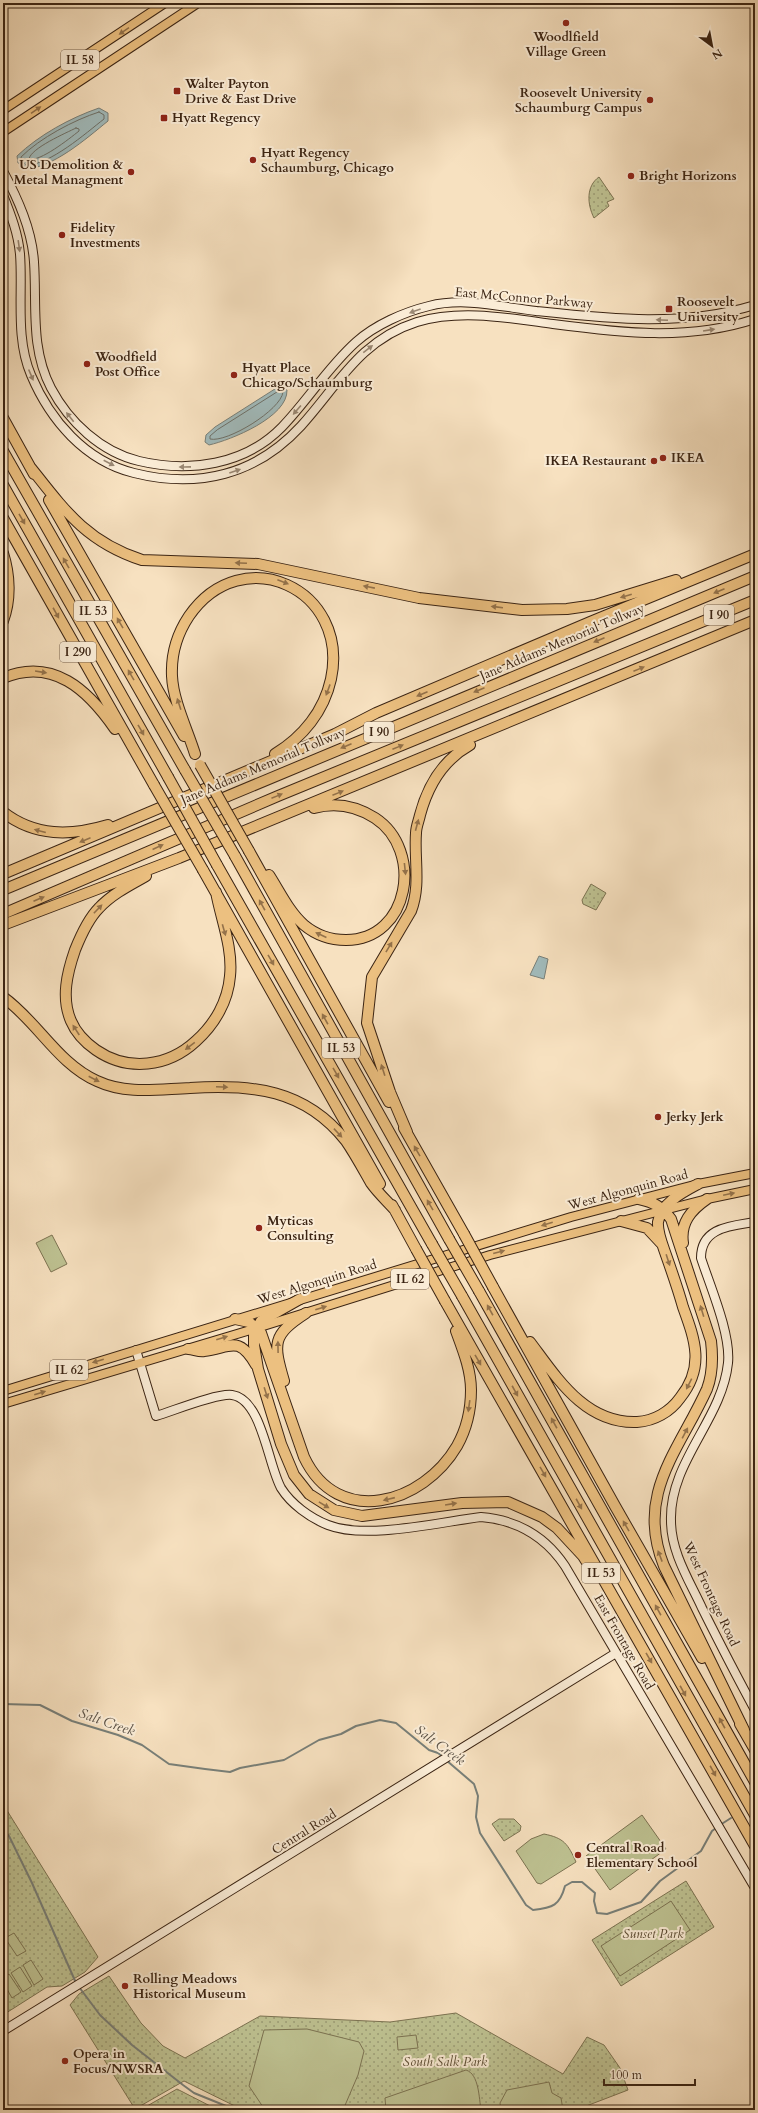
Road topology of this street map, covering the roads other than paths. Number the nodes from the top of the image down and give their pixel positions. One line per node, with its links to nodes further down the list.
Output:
1 (165, 3): 3 (main road, IL 58, one-way to 3)
2 (198, 3): 4 (main road, IL 58, one-way to 2)
3 (3, 110)
4 (3, 132)
5 (3, 171): 7 (street, East McConnor Parkway, one-way to 5)
6 (3, 196): 8 (street, East McConnor Parkway, one-way to 8)
7 (755, 305)
8 (755, 319)
9 (3, 418): 11 (highway)
10 (3, 451): 67 (highway, IL 53, one-way to 10, bridge)
11 (31, 468): 14 (highway, one-way to 11); 23 (highway, one-way to 11)
12 (3, 485): 68 (highway, IL 53, one-way to 68, bridge)
13 (3, 518): 25 (highway, I 290, one-way to 25)
14 (755, 551)
15 (3, 553): 20 (highway)
16 (755, 554): 24 (highway, one-way to 24)
17 (755, 576): 32 (highway, Jane Addams Memorial Tollway / I 90, one-way to 32)
18 (755, 600): 34 (highway, I 90, one-way to 18)
19 (755, 620): 22 (highway, one-way to 19)
20 (3, 621)
21 (3, 678): 25 (highway, one-way to 25)
22 (583, 691): 28 (highway, one-way to 22); 37 (highway, one-way to 22)
23 (195, 754): 24 (highway, one-way to 24); 29 (highway, bridge)
24 (256, 767): 27 (highway)
25 (144, 768): 33 (highway, I 290, bridge)
26 (3, 812): 27 (highway, one-way to 26)
27 (147, 815): 31 (highway, one-way to 31)
28 (275, 817): 29 (highway, one-way to 29); 30 (highway)
29 (250, 853): 37 (highway, IL 53)
30 (179, 858): 33 (highway, one-way to 30); 35 (highway)
31 (3, 874)
32 (3, 890)
33 (216, 892): 44 (highway, IL 53)
34 (3, 914)
35 (3, 925)
36 (3, 997): 44 (highway, one-way to 44)
37 (406, 1132): 52 (highway, IL 53, one-way to 37, bridge)
38 (755, 1173): 39 (main road, West Algonquin Road / IL 62)
39 (698, 1184): 41 (main road, West Algonquin Road / IL 62); 43 (highway)
40 (755, 1189): 42 (main road, West Algonquin Road / IL 62, one-way to 40)
41 (639, 1198): 43 (highway); 49 (main road, West Algonquin Road / IL 62, one-way to 49)
42 (707, 1199): 43 (main road, West Algonquin Road / IL 62); 48 (highway)
43 (664, 1209): 45 (main road, West Algonquin Road / IL 62); 47 (highway); 48 (highway)
44 (395, 1210): 50 (highway, IL 53, bridge)
45 (621, 1221): 47 (highway); 51 (main road, West Algonquin Road / IL 62, one-way to 45)
46 (755, 1222): 64 (street, West Frontage Road)
47 (663, 1245): 52 (highway, one-way to 52)
48 (687, 1263): 65 (highway, one-way to 48)
49 (300, 1299): 53 (main road, West Algonquin Road / IL 62); 54 (highway)
50 (445, 1301): 61 (highway, one-way to 61); 62 (highway, IL 53, one-way to 62)
51 (306, 1312): 54 (main road, West Algonquin Road / IL 62); 61 (highway, one-way to 51)
52 (509, 1315): 65 (highway, IL 53, one-way to 52)
53 (235, 1319): 54 (highway); 56 (main road, West Algonquin Road / IL 62)
54 (257, 1328): 55 (main road, West Algonquin Road / IL 62, one-way to 54); 58 (highway); 61 (highway)
55 (188, 1349): 57 (main road, West Algonquin Road / IL 62); 58 (highway)
56 (136, 1350): 57 (street); 59 (main road, West Algonquin Road / IL 62, one-way to 59)
57 (140, 1364): 60 (main road, West Algonquin Road / IL 62, one-way to 57); 63 (street, East Frontage Road)
58 (258, 1370): 62 (highway, one-way to 62)
59 (3, 1391)
60 (3, 1404)
61 (294, 1426)
62 (634, 1633): 69 (highway, IL 53, one-way to 69)
63 (616, 1653): 70 (street, East Frontage Road); 71 (street, Central Road)
64 (755, 1710)
65 (744, 1730): 66 (highway, IL 53)
66 (755, 1750)
67 (755, 1782)
68 (755, 1815)
69 (755, 1846)
70 (755, 1888)
71 (3, 2031)

